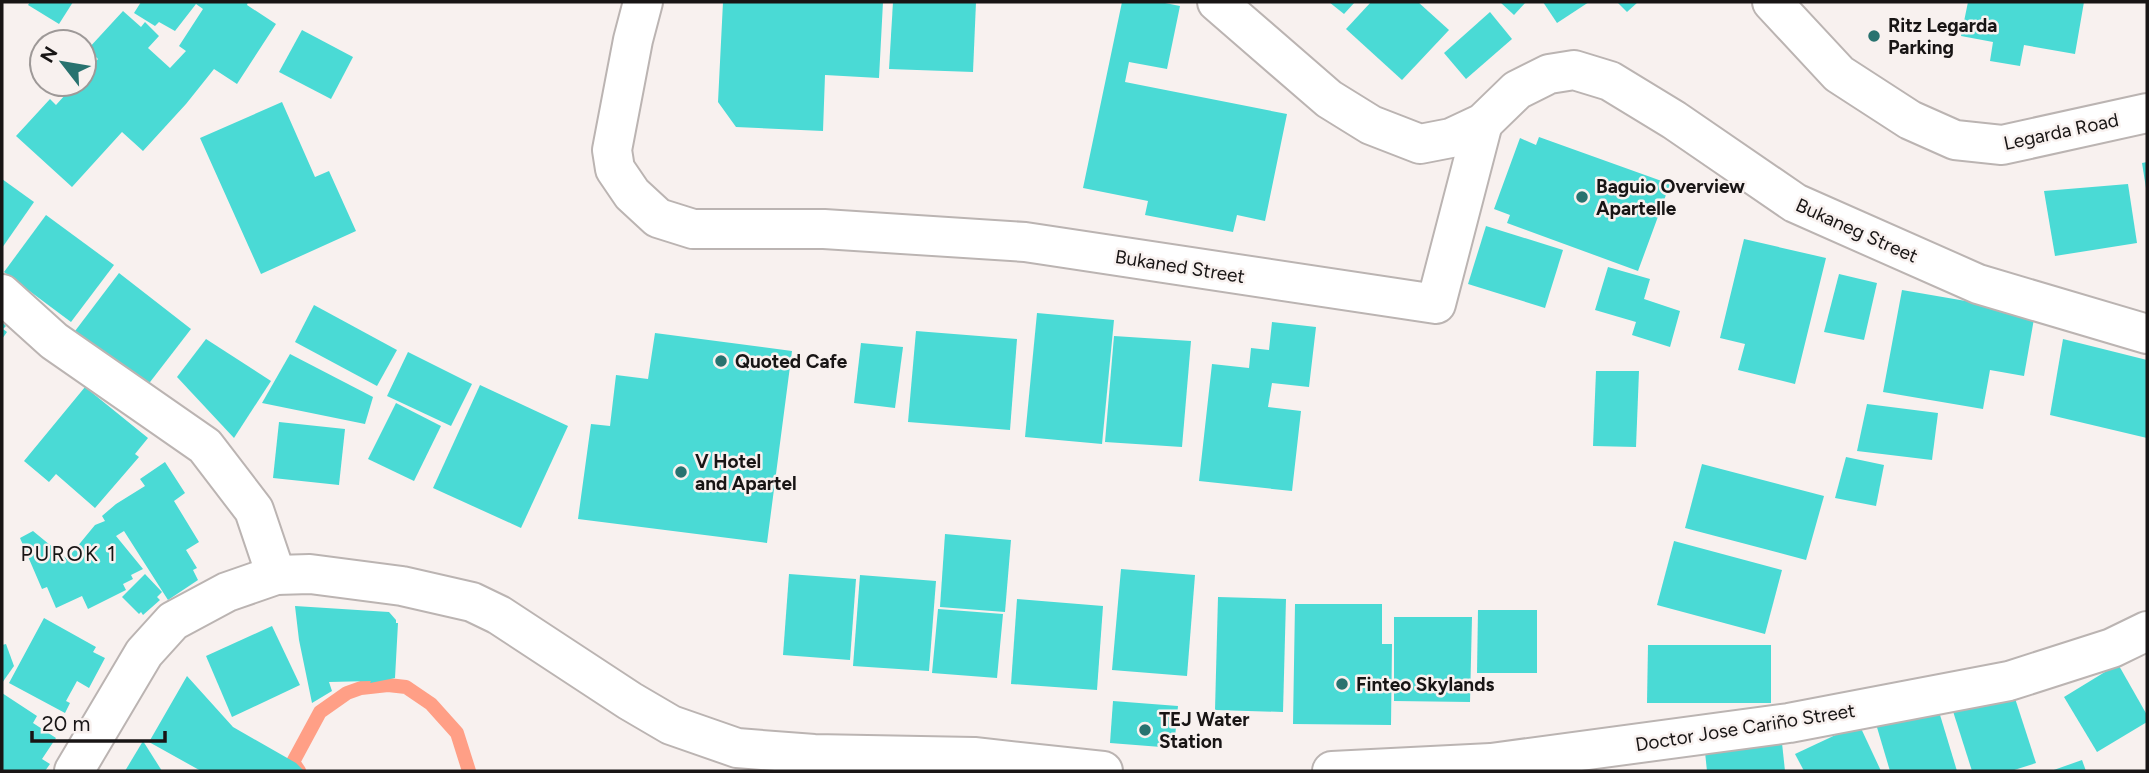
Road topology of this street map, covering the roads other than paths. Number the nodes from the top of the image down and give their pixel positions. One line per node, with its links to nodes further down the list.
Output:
1 (643, 2): 5 (street, Bukaned Street)
2 (1217, 2): 5 (street)
3 (1772, 2): 4 (street, Legarda Road)
4 (2147, 113)
5 (1483, 123): 7 (street, Bukaneg Street)
6 (2, 294): 8 (street)
7 (2147, 334)
8 (276, 575): 10 (street); 11 (street)
9 (2147, 631): 12 (street, Doctor Jose Cariño Street)
10 (74, 771)
11 (1103, 771)
12 (1332, 771)

